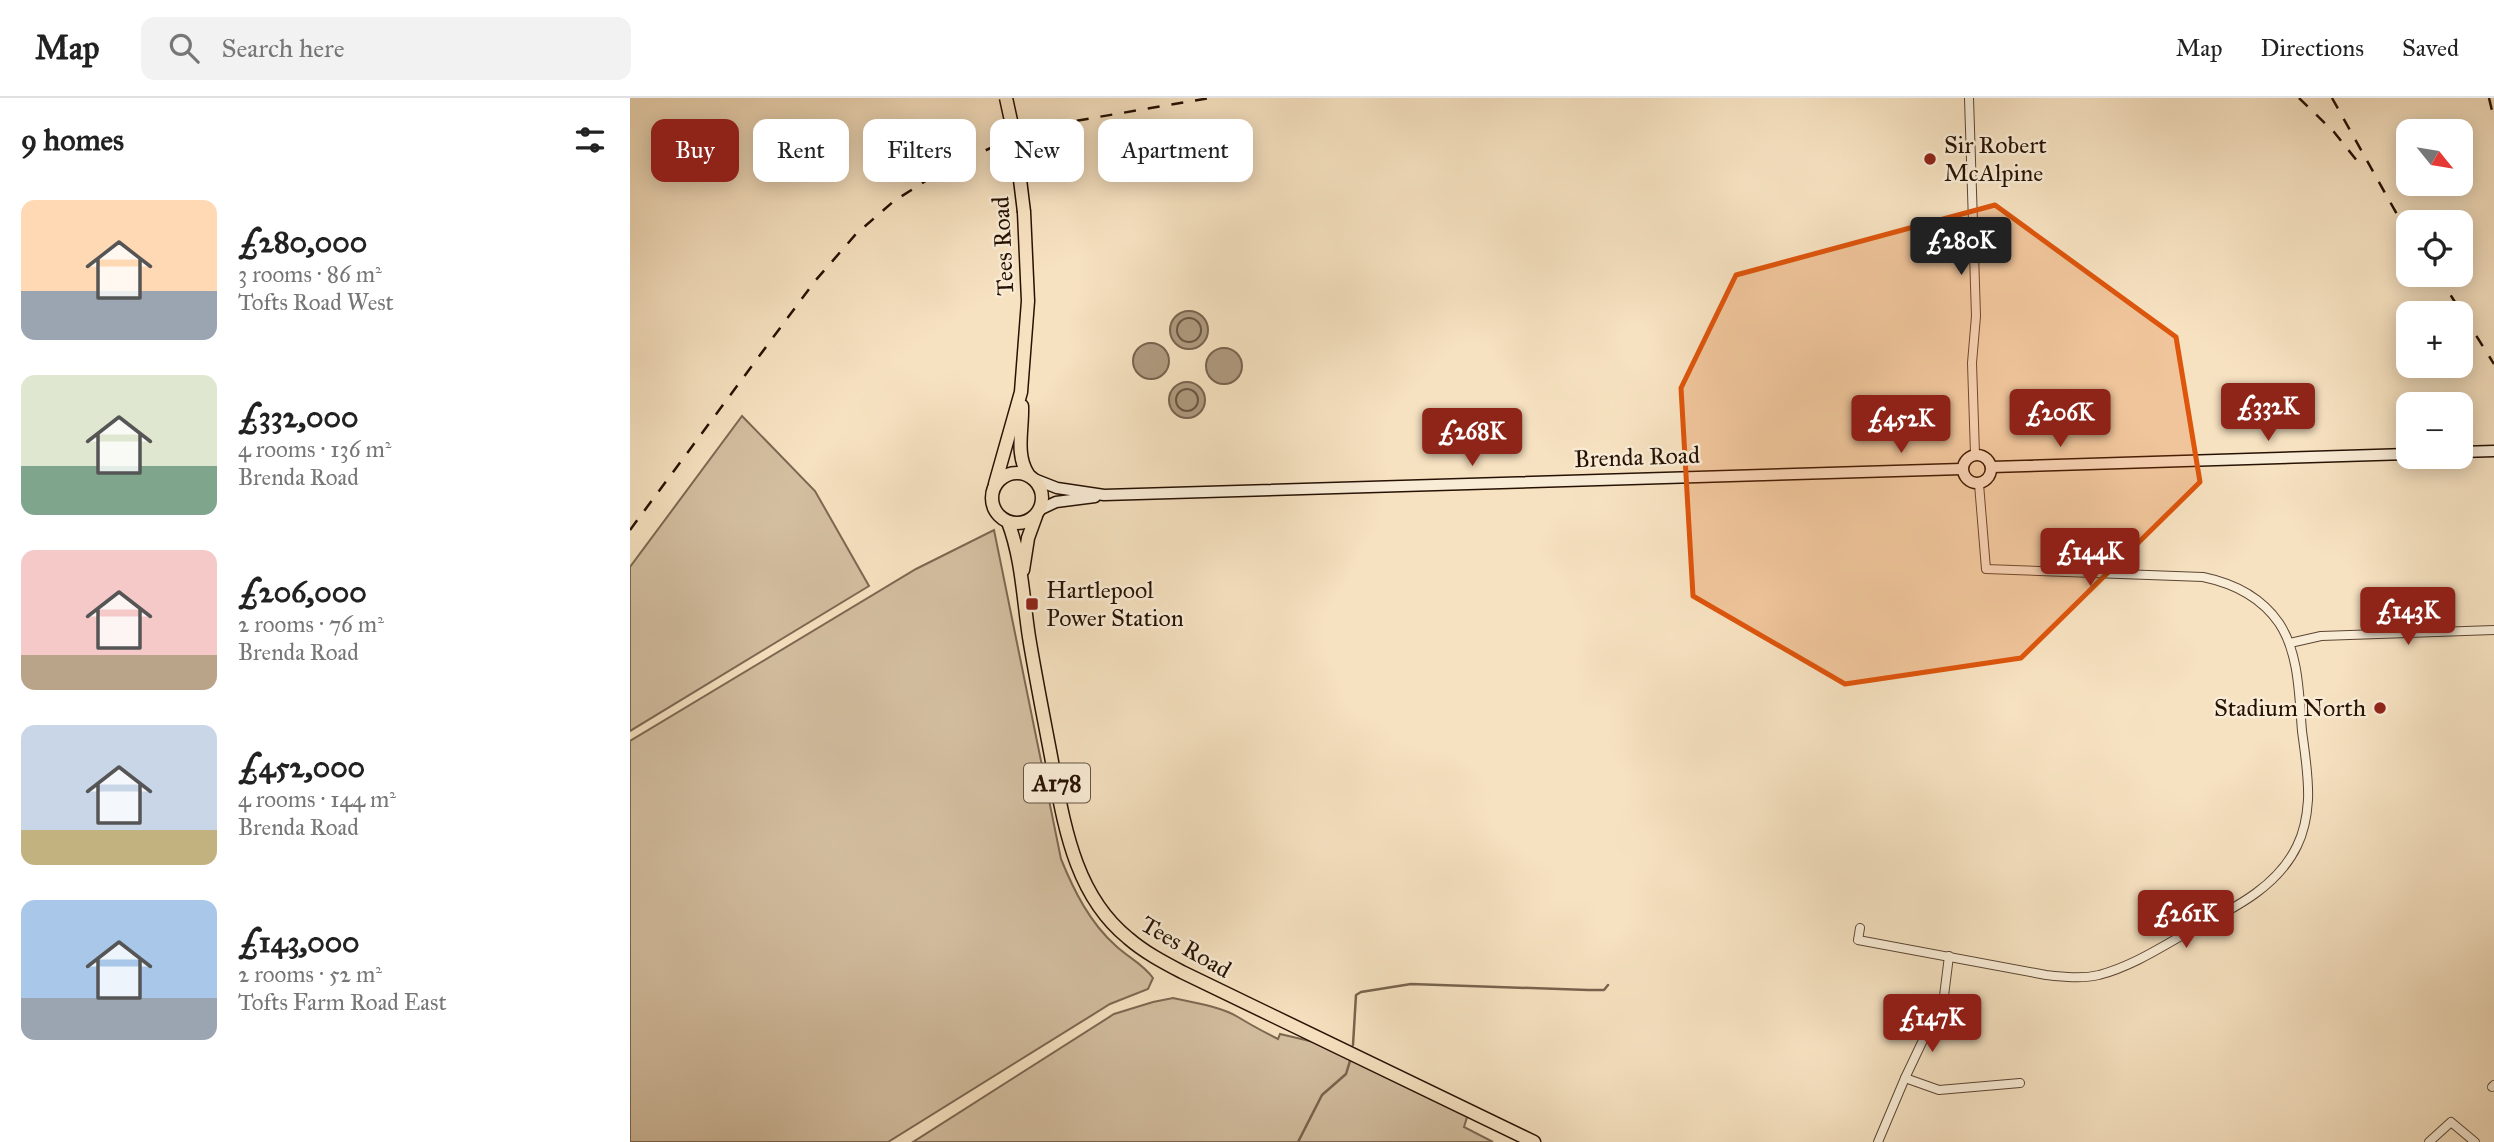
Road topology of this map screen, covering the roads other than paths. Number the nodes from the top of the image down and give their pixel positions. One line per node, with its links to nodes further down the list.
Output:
1 (1006, 98): 3 (main road, Tees Road / A178, bridge)
2 (1969, 98): 6 (street)
3 (1021, 392): 10 (main road, Tees Road / A178); 11 (main road, Tees Road / A178)
4 (2494, 451): 5 (main road)
5 (2473, 452)
6 (1975, 454): 8 (main road); 9 (main road)
7 (2396, 454): 8 (main road)
8 (1991, 467): 12 (main road)
9 (1962, 469): 12 (main road); 13 (main road, Brenda Road)
10 (1031, 476): 11 (main road); 13 (main road, Brenda Road); 14 (main road, A178)
11 (995, 484): 15 (main road, A178)
12 (1979, 484): 18 (street)
13 (1104, 495): 14 (main road, Brenda Road)
14 (1038, 512): 15 (main road); 16 (main road, Tees Road / A178)
15 (1008, 522): 16 (main road, Tees Road / A178)
16 (1022, 573): 23 (main road, Tees Road / A178)
17 (2494, 630): 18 (street)
18 (2290, 643): 20 (street)
19 (1860, 928): 20 (street)
20 (1949, 956): 21 (street)
21 (1905, 1078): 22 (street); 24 (street)
22 (2020, 1083)
23 (1534, 1142)
24 (1878, 1142)
25 (2429, 1142): 26 (street)
26 (2475, 1142)

